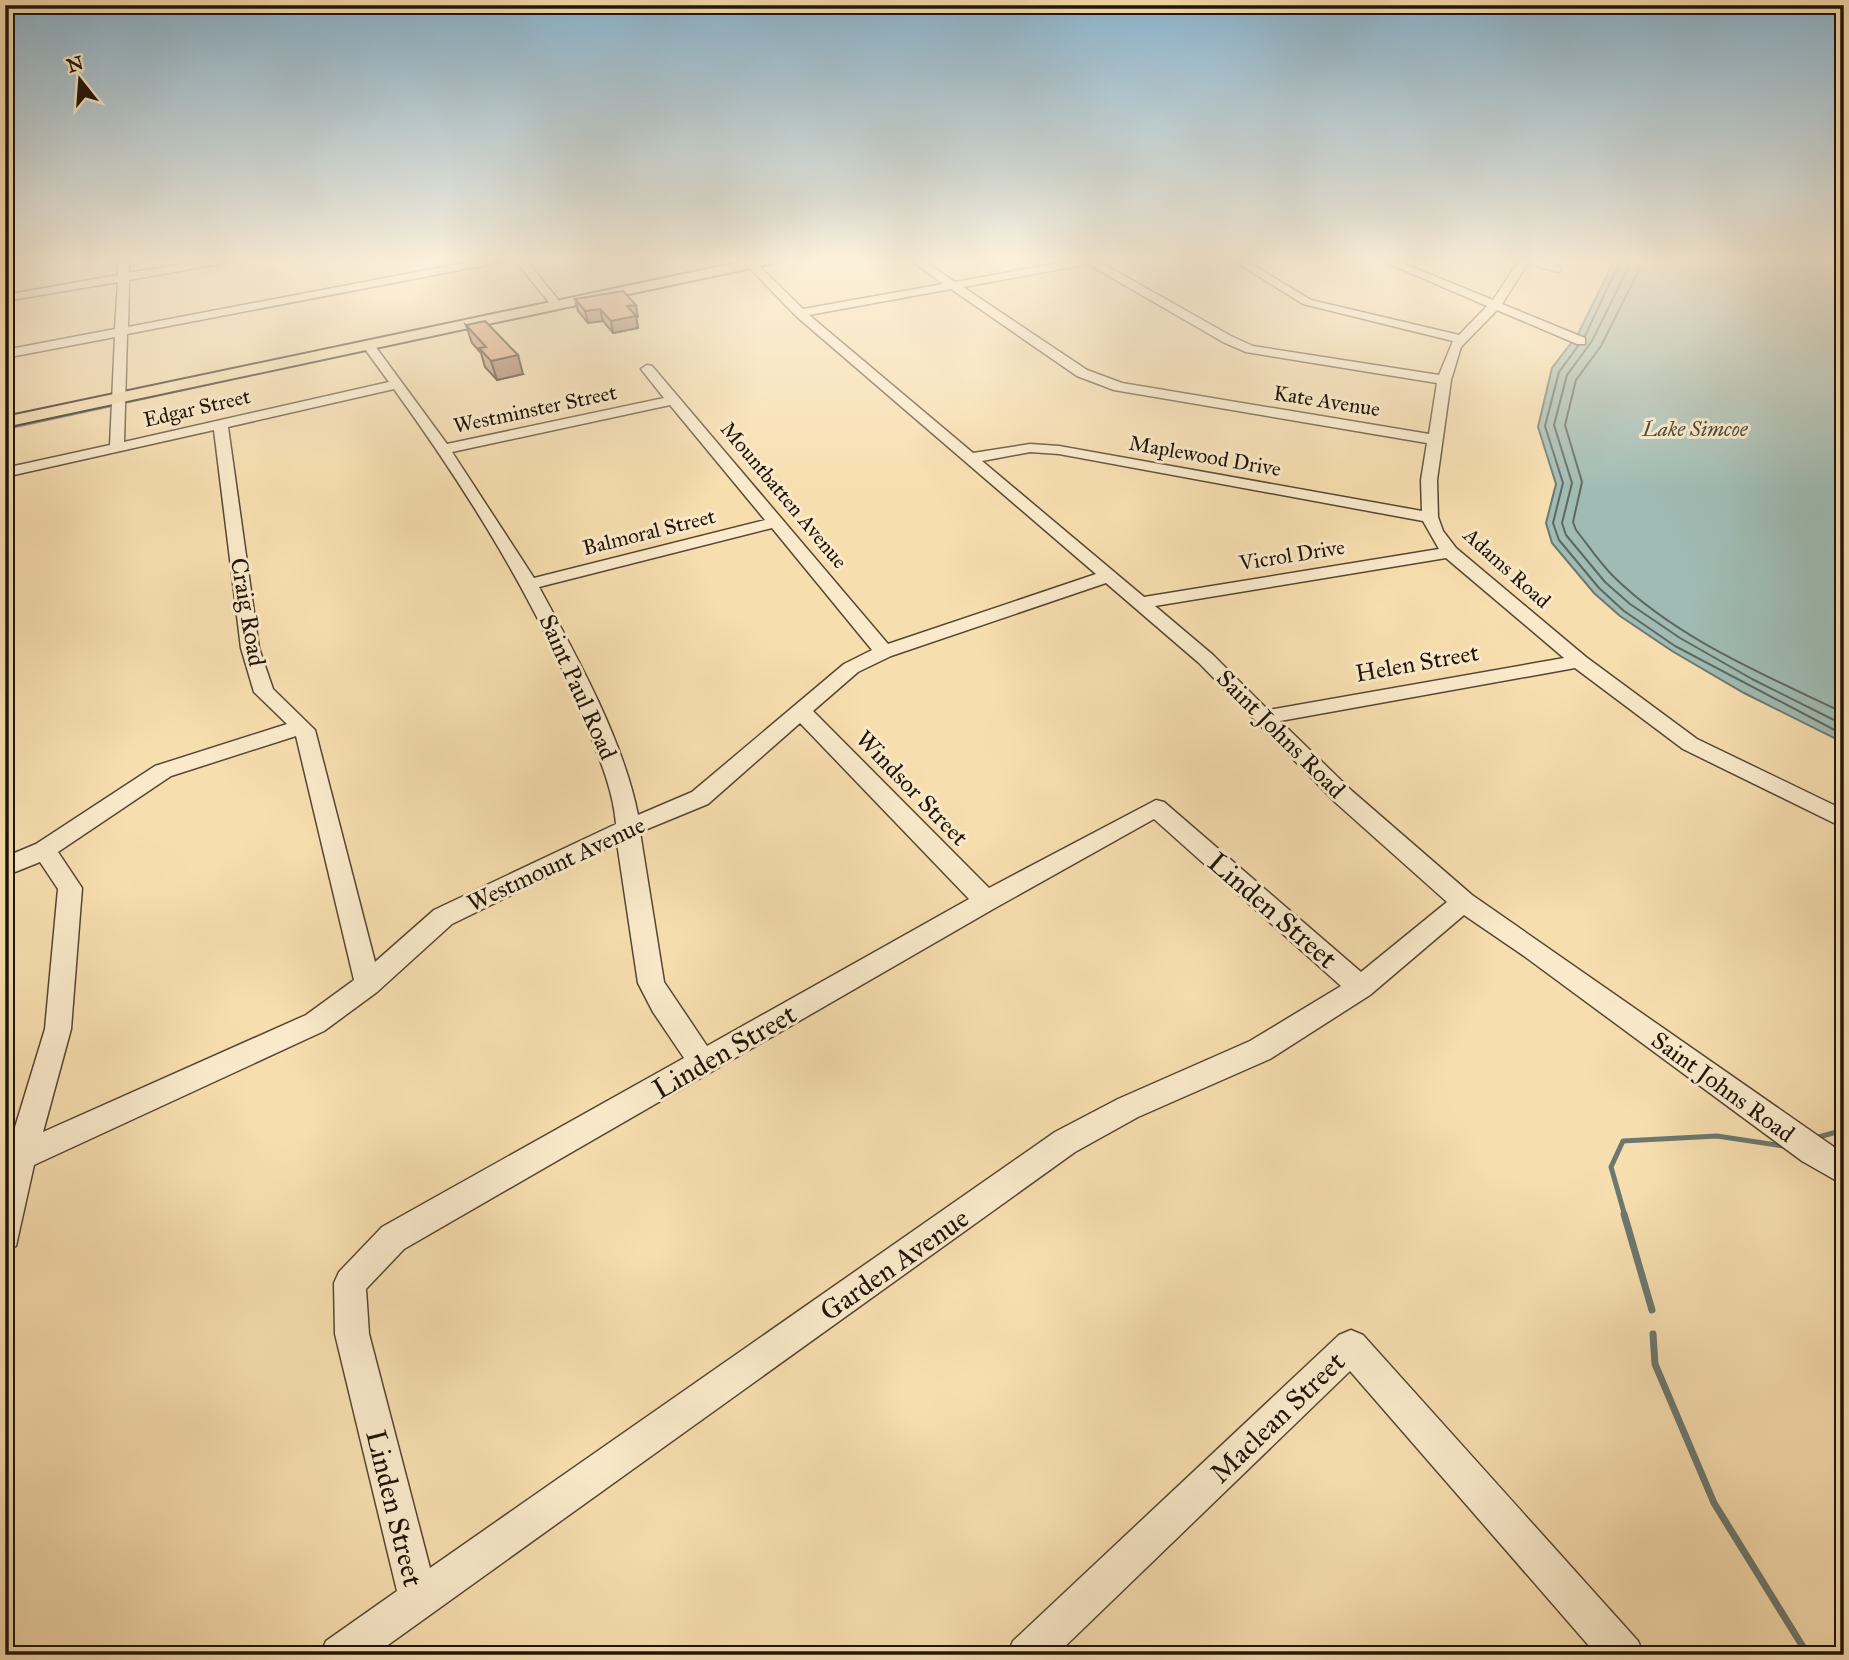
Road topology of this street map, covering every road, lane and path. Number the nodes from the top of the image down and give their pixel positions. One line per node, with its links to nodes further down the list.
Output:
1 (94, 336): 13 (street)
2 (122, 336): 17 (street)
3 (407, 336): 12 (main road)
4 (828, 336): 24 (street, Saint Johns Road)
5 (1028, 336): 21 (street, Kate Avenue)
6 (1223, 336): 15 (street)
7 (1448, 336): 10 (street)
8 (1466, 336): 10 (street, Adams Road)
9 (1570, 336): 11 (street)
10 (1463, 340): 15 (street, Adams Road)
11 (1580, 341)
12 (368, 345): 16 (street, Saint Paul Road); 17 (main road)
13 (5, 354)
14 (647, 369): 18 (street, Mountbatten Avenue)
15 (1444, 380): 21 (street, Adams Road)
16 (398, 384): 20 (street, Edgar Street); 23 (street, Saint Paul Road)
17 (120, 397): 19 (main road); 22 (street)
18 (675, 400): 23 (street, Westminster Street); 27 (street, Mountbatten Avenue)
19 (5, 422)
20 (221, 425): 22 (street, Edgar Street); 36 (street, Craig Road)
21 (1437, 440): 26 (street, Adams Road)
22 (117, 448): 25 (street, Edgar Street)
23 (444, 449): 30 (street, Saint Paul Road)
24 (971, 458): 26 (street, Maplewood Drive); 29 (street, Saint Johns Road)
25 (5, 473)
26 (1430, 517): 28 (street, Adams Road)
27 (777, 522): 30 (street, Balmoral Street); 32 (street, Mountbatten Avenue)
28 (1450, 552): 31 (street, Vicrol Drive); 33 (street, Adams Road)
29 (1109, 576): 31 (street, Saint Johns Road); 32 (street, Westmount Avenue)
30 (531, 584): 38 (street, Saint Paul Road)
31 (1142, 603): 35 (street, Saint Johns Road)
32 (884, 652): 34 (street, Westmount Avenue)
33 (1578, 661): 35 (street, Helen Street); 37 (street, Adams Road)
34 (801, 710): 38 (street, Westmount Avenue); 41 (street, Windsor Street)
35 (1264, 717): 42 (street, Saint Johns Road)
36 (301, 727): 39 (street); 43 (street, Craig Road)
37 (1844, 820)
38 (630, 827): 43 (street, Westmount Avenue); 45 (street, Saint Paul Road)
39 (44, 850): 40 (street); 46 (street)
40 (5, 867)
41 (985, 901): 44 (street, Linden Street); 45 (street, Linden Street)
42 (1463, 902): 44 (street, Garden Avenue); 47 (street, Saint Johns Road)
43 (368, 984): 46 (street, Westmount Avenue)
44 (1361, 987): 49 (street, Garden Avenue)
45 (703, 1063): 49 (street, Linden Street)
46 (13, 1161): 48 (street)
47 (1844, 1171)
48 (5, 1235)
49 (419, 1601): 50 (street, Garden Avenue)
50 (340, 1655)
51 (1027, 1655): 52 (street, Maclean Street)
52 (1624, 1655)

